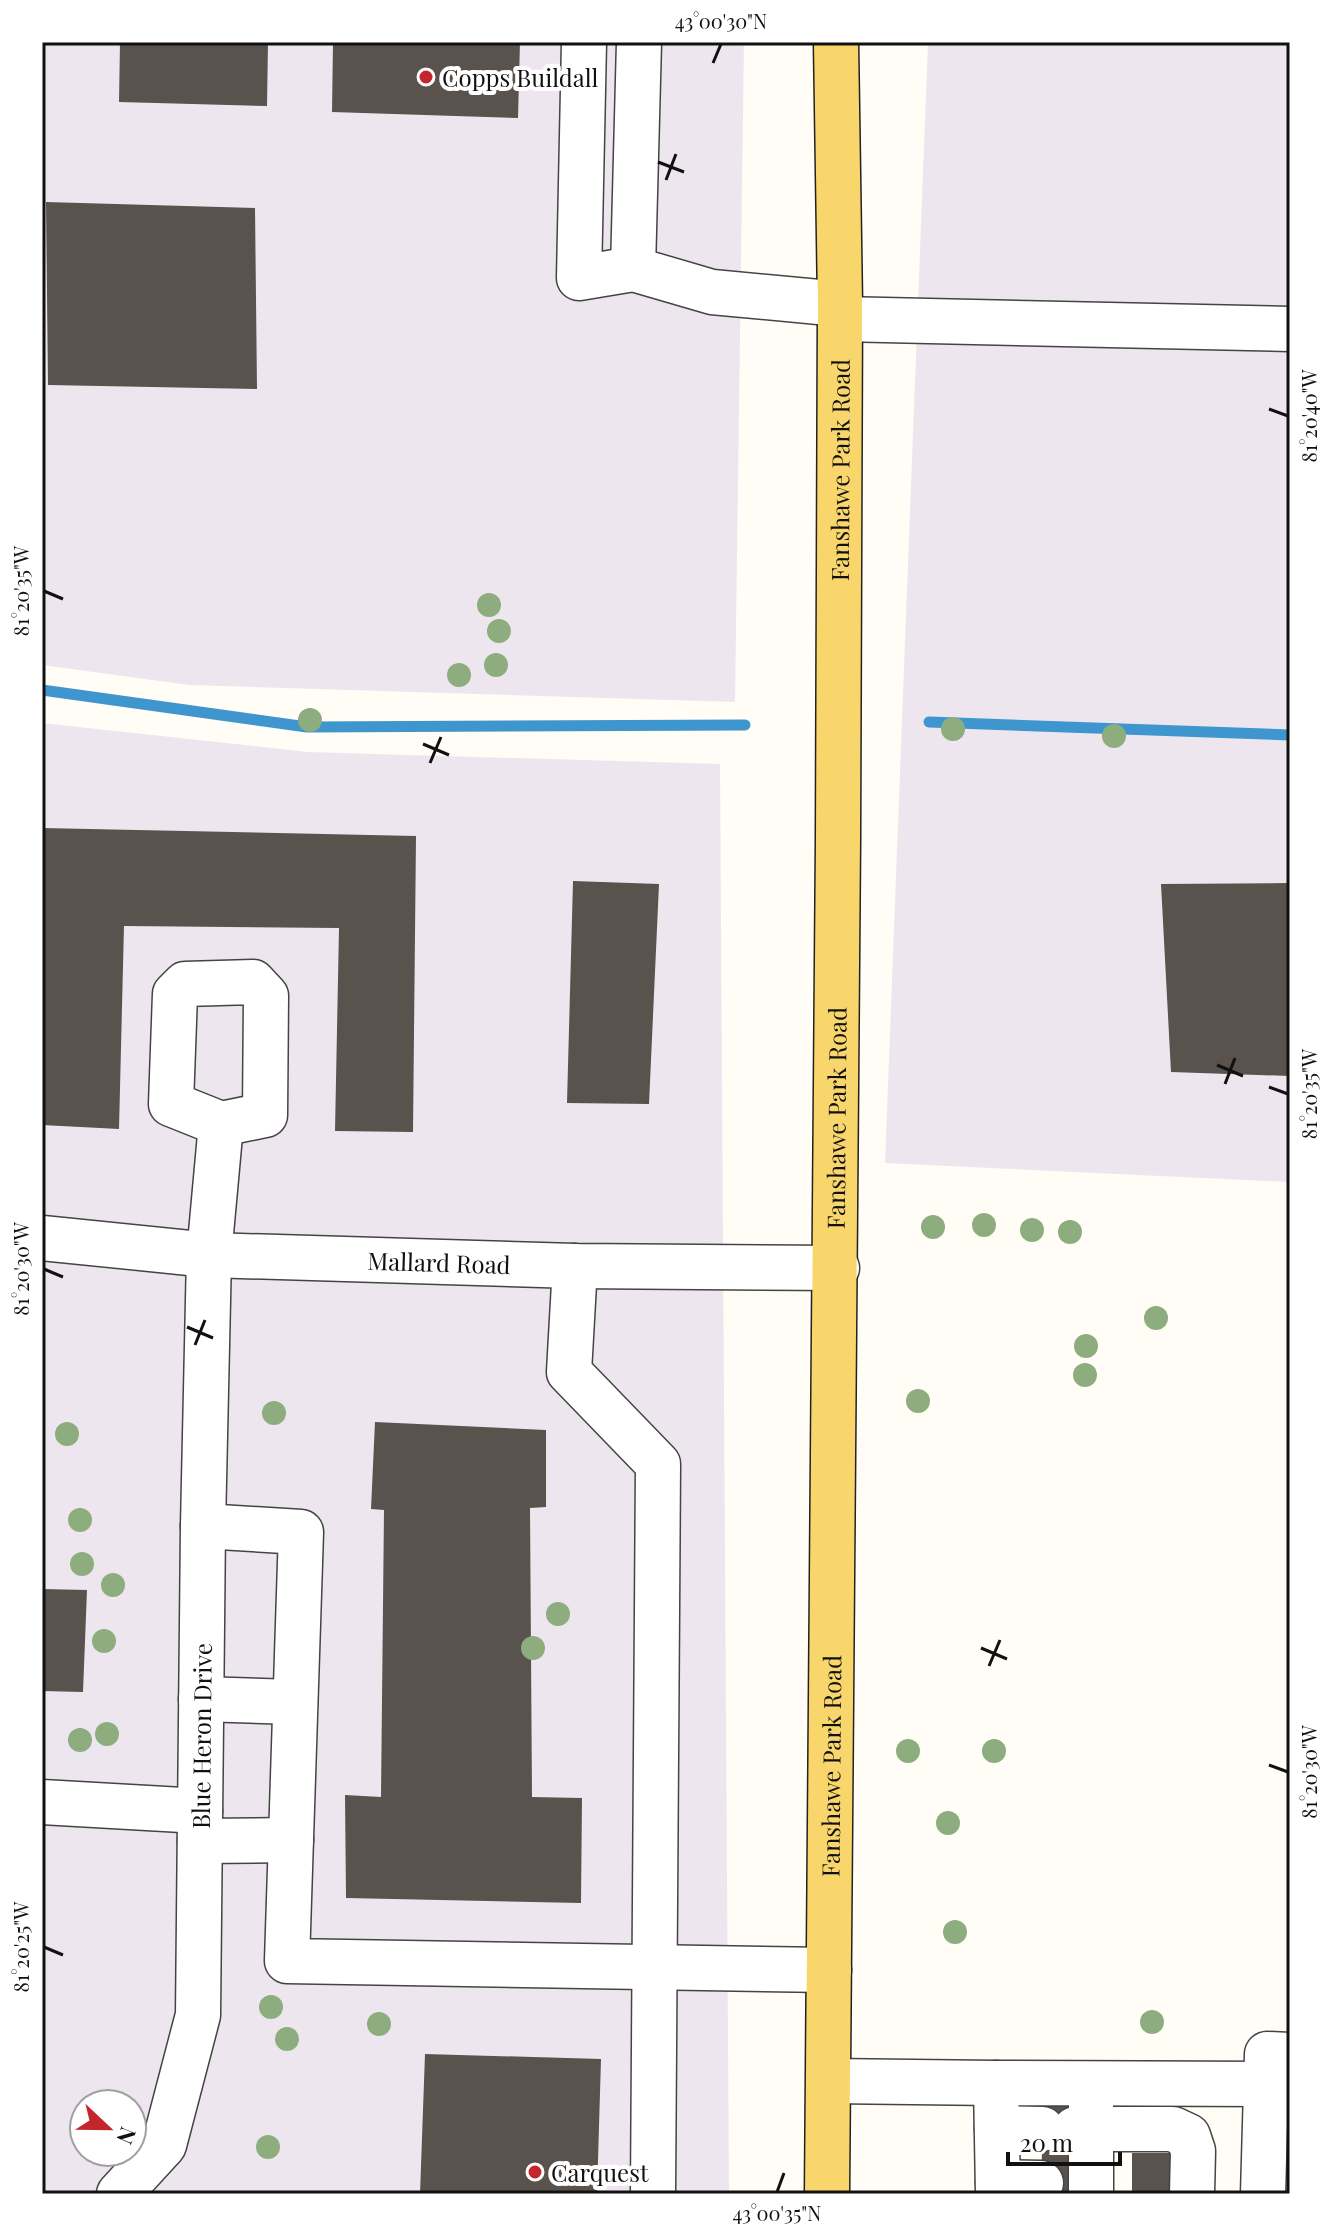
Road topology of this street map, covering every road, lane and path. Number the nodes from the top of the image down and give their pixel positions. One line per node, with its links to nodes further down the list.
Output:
1 (584, 42): 4 (street)
2 (639, 42): 4 (street)
3 (836, 42): 5 (main road, Fanshawe Park Road)
4 (633, 269): 5 (street)
5 (840, 312): 6 (street); 11 (main road, Fanshawe Park Road)
6 (1290, 329)
7 (221, 1124): 9 (street, Blue Heron Drive)
8 (42, 1238): 9 (street, Mallard Road)
9 (209, 1255): 10 (street, Mallard Road); 12 (street, Blue Heron Drive)
10 (575, 1266): 11 (street, Mallard Road); 18 (street)
11 (837, 1268): 19 (main road, Fanshawe Park Road)
12 (203, 1526): 13 (street, Blue Heron Drive); 14 (street)
13 (201, 1699): 14 (street); 16 (street, Blue Heron Drive)
14 (295, 1702): 17 (street)
15 (42, 1802): 16 (street)
16 (200, 1826): 17 (street); 29 (street, Blue Heron Drive)
17 (291, 1840): 18 (street)
18 (654, 1966): 19 (street); 30 (street)
19 (829, 1970): 21 (main road, Fanshawe Park Road)
20 (1279, 2069): 22 (street); 26 (street)
21 (829, 2081): 23 (street); 31 (main road, Fanshawe Park Road)
22 (1091, 2082): 23 (street); 25 (street)
23 (996, 2083): 24 (street)
24 (997, 2128): 25 (street); 28 (street)
25 (1069, 2129): 27 (street); 32 (street)
26 (1272, 2186)
27 (1074, 2187): 28 (street)
28 (998, 2188)
29 (119, 2194)
30 (653, 2194)
31 (827, 2194)
32 (1192, 2194)

